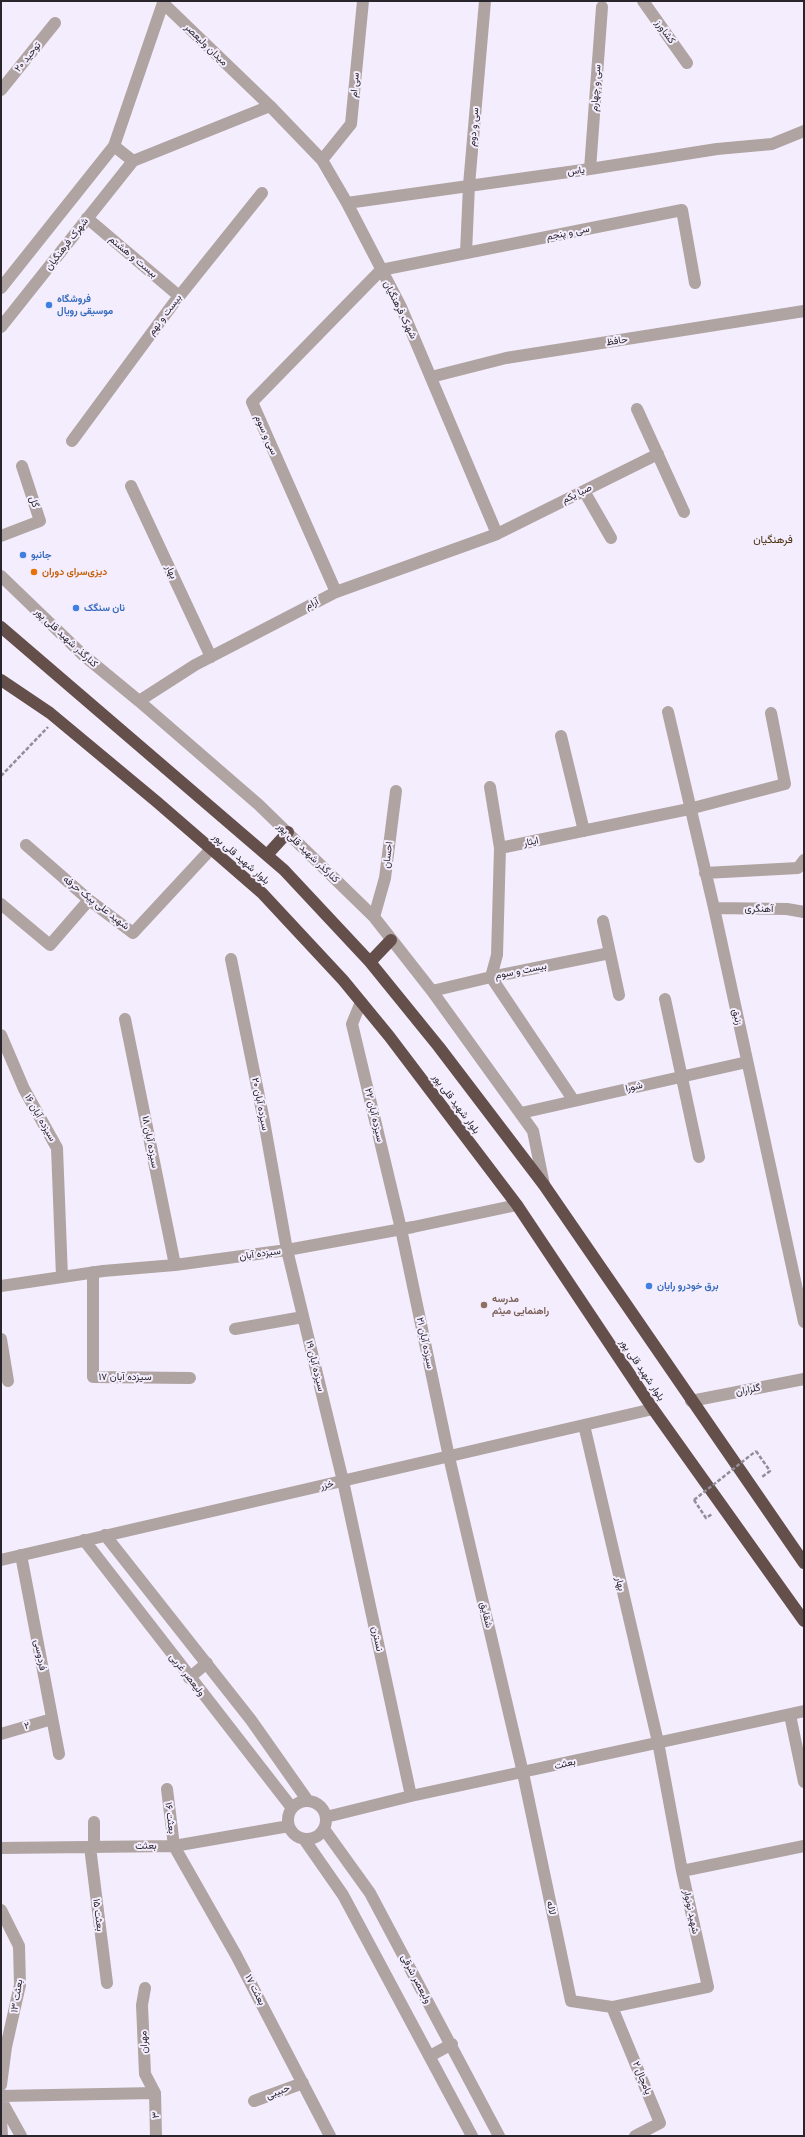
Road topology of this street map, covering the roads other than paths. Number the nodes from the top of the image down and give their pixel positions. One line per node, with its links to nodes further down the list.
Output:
1 (363, 1): 12 (street, سی ام)
2 (485, 1): 15 (street, سی و دوم)
3 (643, 1): 7 (street, کشاورز)
4 (162, 2): 9 (street, میدان ولیعصر); 11 (street, میدان ولیعصر)
5 (602, 7): 14 (street, سی و چهارم)
6 (55, 23): 8 (street, توحید ۲۰)
7 (687, 63)
8 (1, 90)
9 (270, 106): 12 (street, شهرک فرهنگیان); 13 (street)
10 (804, 131): 14 (street, یاس)
11 (114, 146): 13 (street); 22 (street)
12 (322, 160): 17 (street, شهرک فرهنگیان)
13 (133, 161): 18 (street, شهرک فرهنگیان)
14 (590, 169): 15 (street, یاس)
15 (469, 185): 17 (street, یاس); 19 (street, سی و دوم)
16 (262, 193): 23 (street, بیست و نهم)
17 (347, 203): 20 (street, شهرک فرهنگیان)
18 (87, 218): 23 (street, بیست و هشتم); 25 (street, شهرک فرهنگیان)
19 (466, 253): 20 (street, سی و پنجم); 21 (street, سی و پنجم)
20 (381, 270): 26 (street, شهرک فرهنگیان); 38 (street, سی و سوم)
21 (695, 283)
22 (1, 288)
23 (179, 296): 28 (street, بیست و نهم)
24 (804, 311): 26 (street, حافظ)
25 (1, 327)
26 (431, 377): 34 (street, شهرک فرهنگیان)
27 (637, 409): 29 (street)
28 (72, 441)
29 (658, 454): 32 (street, صبا یکم); 33 (street)
30 (22, 466): 35 (street, گل)
31 (131, 486): 40 (street, بهار)
32 (584, 490): 34 (street, صبا یکم); 36 (street)
33 (684, 512)
34 (497, 534): 38 (street, آرام)
35 (1, 536)
36 (611, 538)
37 (1, 576): 42 (street, کنارگذر شهید قلی پور)
38 (336, 592): 40 (street, آرام)
39 (1, 627): 54 (highway, بلوار شهید قلی پور)
40 (211, 657): 42 (street, آرام)
41 (1, 680): 53 (highway, بلوار شهید قلی پور)
42 (139, 701): 50 (street, کنارگذر شهید قلی پور)
43 (668, 712): 48 (street, زنبق)
44 (770, 713): 48 (street, ایثار)
45 (561, 736): 49 (street)
46 (490, 787): 52 (street)
47 (396, 791): 61 (street, احسان)
48 (689, 809): 49 (street, ایثار); 56 (street, زنبق)
49 (584, 831): 52 (street, ایثار)
50 (288, 832): 54 (highway); 61 (street, کنارگذر شهید قلی پور)
51 (26, 845): 57 (street, شهید علی پیک حرفه)
52 (500, 848): 67 (street)
53 (211, 849): 57 (street, شهید علی پیک حرفه); 71 (highway, بلوار شهید قلی پور)
54 (267, 855): 66 (highway, بلوار شهید قلی پور)
55 (804, 860): 56 (street)
56 (705, 873): 59 (street, زنبق)
57 (89, 900): 58 (street)
58 (1, 904)
59 (714, 908): 60 (street, آهنگری); 74 (street, زنبق)
60 (804, 912)
61 (374, 917): 63 (street, کنارگذر شهید قلی پور)
62 (603, 921): 64 (street)
63 (391, 940): 66 (highway); 68 (street, کنارگذر شهید قلی پور)
64 (610, 953): 67 (street, بیست و سوم); 69 (street)
65 (231, 958): 82 (street, سیزده آبان ۲۰)
66 (370, 962): 79 (highway, بلوار شهید قلی پور)
67 (490, 977): 68 (street, بیست و سوم); 76 (street)
68 (432, 991): 77 (street, کنارگذر شهید قلی پور)
69 (620, 995)
70 (665, 999): 75 (street)
71 (361, 1002): 80 (highway, بلوار شهید قلی پور); 81 (street, سیزده آبان ۲۲)
72 (126, 1018): 83 (street, سیزده آبان ۱۸)
73 (1, 1035): 85 (street, سیزده آبان ۱۶)
74 (747, 1062): 75 (street, شورا); 88 (street, زنبق)
75 (682, 1076): 76 (street, شورا); 78 (street)
76 (574, 1101): 77 (street, شورا)
77 (521, 1113): 79 (street, کنارگذر شهید قلی پور)
78 (699, 1157)
79 (544, 1186): 94 (highway, بلوار شهید قلی پور)
80 (517, 1205): 81 (street, سیزده آبان); 95 (highway, بلوار شهید قلی پور)
81 (401, 1229): 82 (street, سیزده آبان); 97 (street, سیزده آبان ۲۱)
82 (287, 1250): 83 (street, سیزده آبان); 87 (street, سیزده آبان ۱۹)
83 (175, 1265): 84 (street, سیزده آبان)
84 (93, 1272): 85 (street, سیزده آبان); 91 (street, سیزده آبان ۱۷)
85 (62, 1277): 86 (street, سیزده آبان)
86 (1, 1286)
87 (303, 1317): 89 (street); 98 (street, سیزده آبان ۱۹)
88 (804, 1322)
89 (235, 1329)
90 (1, 1339): 93 (street)
91 (190, 1378)
92 (804, 1379): 94 (street, گلزاران)
93 (8, 1381)
94 (692, 1402): 103 (highway, بلوار شهید قلی پور)
95 (653, 1409): 96 (street, خزر); 104 (highway, بلوار شهید قلی پور)
96 (584, 1425): 97 (street, خزر); 111 (street, بهار)
97 (449, 1457): 98 (street, خزر); 113 (street, شقایق)
98 (343, 1481): 99 (street, خزر); 116 (street, نسترن)
99 (105, 1535): 100 (street, خزر); 105 (street)
100 (84, 1540): 101 (street, خزر); 106 (street, ولیعصر غربی)
101 (21, 1555): 102 (street, خزر); 109 (street, فردوسی)
102 (1, 1560)
103 (804, 1563)
104 (804, 1621)
105 (207, 1663): 106 (street); 117 (street)
106 (190, 1678): 118 (street, ولیعصر غربی)
107 (804, 1711): 108 (street, بعثت)
108 (790, 1715): 111 (street, بعثت); 114 (street)
109 (52, 1719): 110 (street, ۲); 112 (street, فردوسی)
110 (1, 1734)
111 (658, 1742): 113 (street, بعثت); 127 (street, شهید نونوار)
112 (59, 1754)
113 (523, 1773): 116 (street, بعثت); 131 (street, لاله)
114 (804, 1782)
115 (167, 1789): 123 (street, بعثت ۱۶)
116 (411, 1796): 120 (street, بعثت)
117 (308, 1801): 118 (street); 120 (street)
118 (292, 1808): 121 (street)
119 (94, 1822): 125 (street, بعثت ۱۵)
120 (325, 1823): 122 (street); 132 (street, ولیعصر شرقی)
121 (289, 1826): 122 (street); 123 (street, بعثت)
122 (304, 1839): 133 (street)
123 (174, 1846): 125 (street, بعثت); 134 (street, بعثت ۱۷)
124 (804, 1846): 127 (street)
125 (92, 1847): 126 (street, بعثت); 129 (street, بعثت ۱۵)
126 (1, 1848)
127 (682, 1871): 131 (street, شهید نونوار)
128 (1, 1910): 135 (street, بعثت ۱۳)
129 (107, 1983)
130 (146, 1988): 136 (street, مهران)
131 (612, 2008): 147 (street, پامچال ۲)
132 (452, 2044): 133 (street); 146 (street, ولیعصر شرقی)
133 (430, 2056): 145 (street)
134 (302, 2083): 139 (street, حبیبی); 144 (street, بعثت ۱۷)
135 (1, 2085)
136 (155, 2093): 137 (street); 143 (street, ۳)
137 (1, 2096)
138 (1, 2100): 142 (street)
139 (254, 2101)
140 (1, 2120): 141 (street)
141 (2, 2136)
142 (20, 2136)
143 (156, 2136)
144 (330, 2136)
145 (472, 2136)
146 (499, 2136)
147 (635, 2136)

